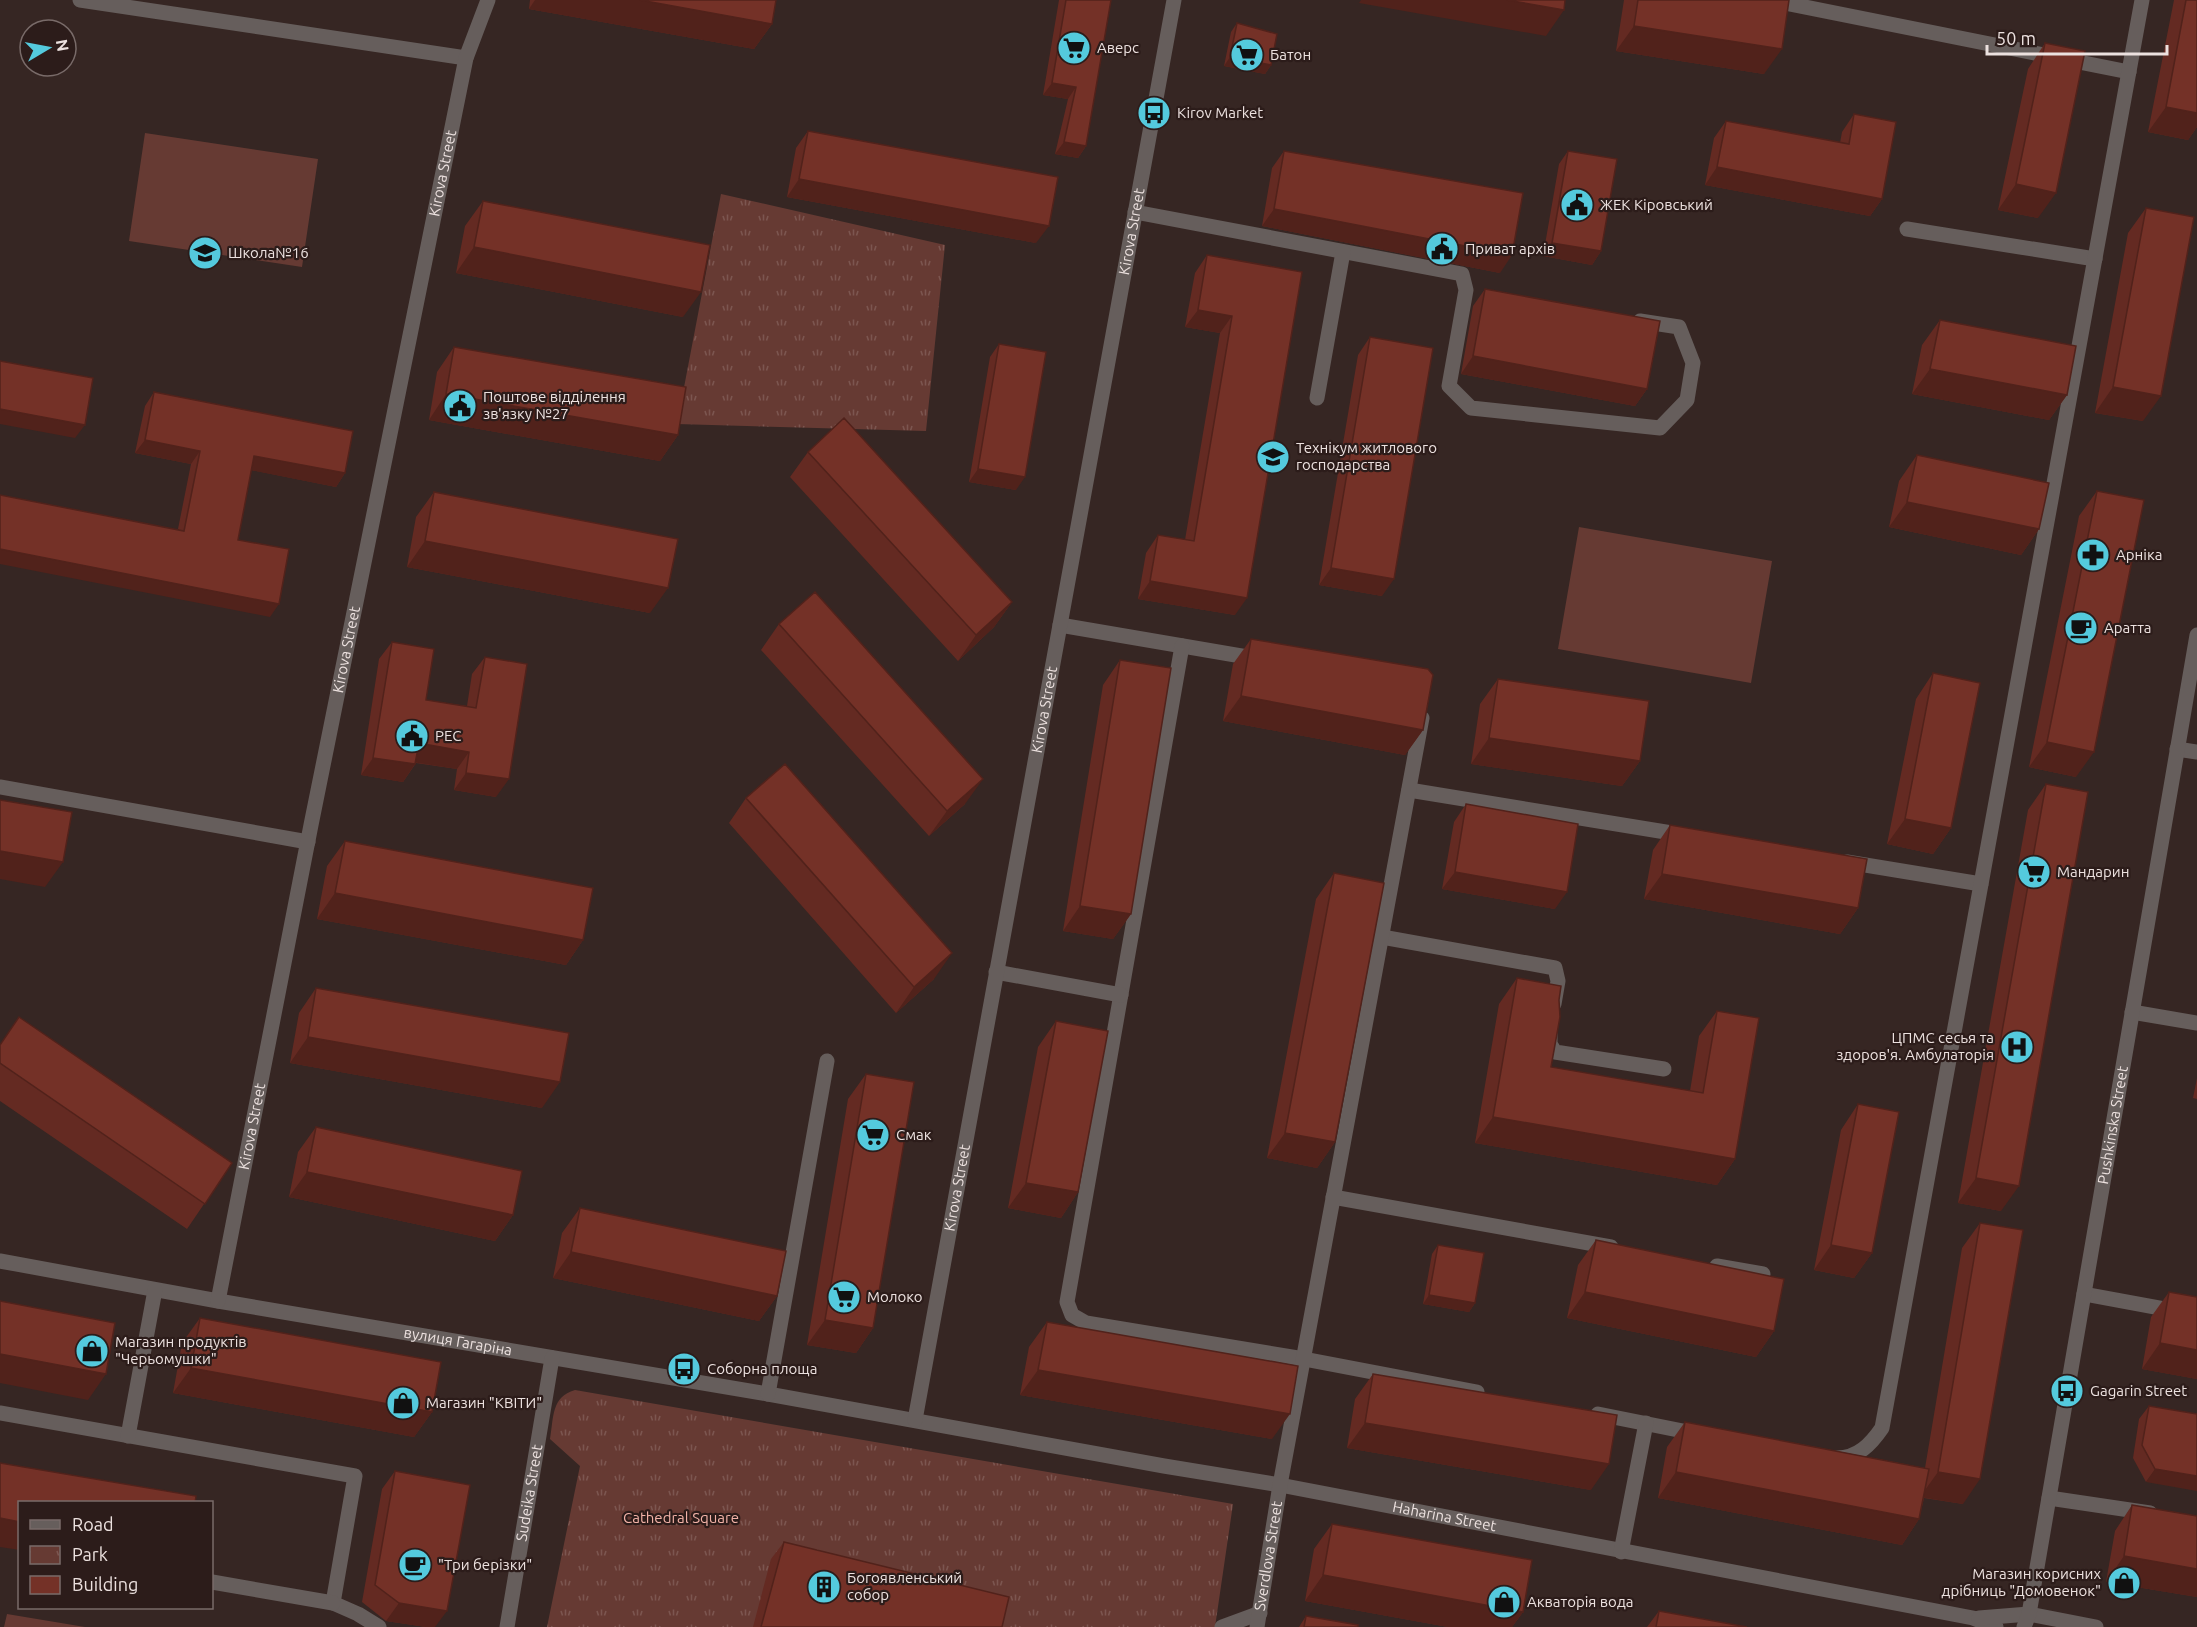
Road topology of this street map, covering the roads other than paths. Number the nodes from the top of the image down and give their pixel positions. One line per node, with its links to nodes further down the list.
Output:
1 (80, 0): 6 (street)
2 (488, 0): 6 (street, Kirova Street)
3 (1174, 0): 8 (street, Kirova Street)
4 (1770, 0): 7 (street)
5 (2142, 0): 7 (street)
6 (466, 58): 24 (street, Kirova Street)
7 (2129, 72): 11 (street)
8 (1135, 212): 10 (street); 14 (street, Kirova Street)
9 (1907, 229): 11 (street)
10 (1343, 252): 12 (street); 13 (street)
11 (2095, 259): 26 (street)
12 (1622, 318)
13 (1317, 398)
14 (1060, 625): 16 (street); 28 (street, Kirova Street)
15 (2197, 635): 19 (street, Pushkinska Street)
16 (1182, 646): 17 (street); 29 (street)
17 (1276, 662)
18 (1426, 698): 22 (street, Sverdlova Street)
19 (2177, 749): 20 (street); 30 (street, Pushkinska Street)
20 (2197, 752)
21 (0, 787): 24 (street)
22 (1409, 790): 23 (street); 27 (street, Sverdlova Street)
23 (1701, 838)
24 (308, 842): 41 (street, Kirova Street)
25 (1829, 859): 26 (street)
26 (1981, 884): 53 (street)
27 (1382, 937): 33 (street); 34 (street, Sverdlova Street)
28 (996, 972): 29 (street); 49 (street, Kirova Street)
29 (1121, 995): 44 (street)
30 (2132, 1012): 31 (street); 40 (street, Pushkinska Street)
31 (2197, 1023)
32 (827, 1061): 45 (street)
33 (1664, 1069)
34 (1334, 1197): 35 (street); 44 (street, Sverdlova Street)
35 (1624, 1249)
36 (0, 1262): 39 (street, вулиця Гагаріна)
37 (1705, 1264): 38 (street)
38 (1763, 1274)
39 (155, 1290): 41 (street, вулиця Гагаріна); 51 (street)
40 (2084, 1294): 42 (street); 55 (street, Pushkinska Street)
41 (218, 1301): 43 (street, вулиця Гагаріна)
42 (2197, 1315)
43 (552, 1358): 45 (street, вулиця Гагаріна); 64 (street, Sudeika Street)
44 (1304, 1359): 46 (street); 54 (street, Sverdlova Street)
45 (768, 1394): 49 (street, вулиця Гагаріна)
46 (1492, 1395)
47 (1587, 1412): 50 (street)
48 (0, 1413): 51 (street)
49 (915, 1420): 54 (street, Haharina Street)
50 (1646, 1424): 52 (street); 57 (street)
51 (128, 1436): 59 (street)
52 (1714, 1437)
53 (1828, 1458)
54 (1280, 1485): 57 (street, Haharina Street); 61 (street, Sverdlova Street)
55 (2049, 1498): 56 (street); 62 (street, Pushkinska Street)
56 (2163, 1515)
57 (1621, 1552): 60 (street, Haharina Street)
58 (213, 1582): 59 (street)
59 (333, 1603): 63 (street)
60 (1973, 1618): 62 (street, Haharina Street); 66 (street, Haharina Street)
61 (1258, 1620): 65 (street)
62 (2028, 1623): 67 (street, Haharina Street)
63 (379, 1627)
64 (507, 1627)
65 (1222, 1627)
66 (1996, 1627)
67 (2096, 1627)

